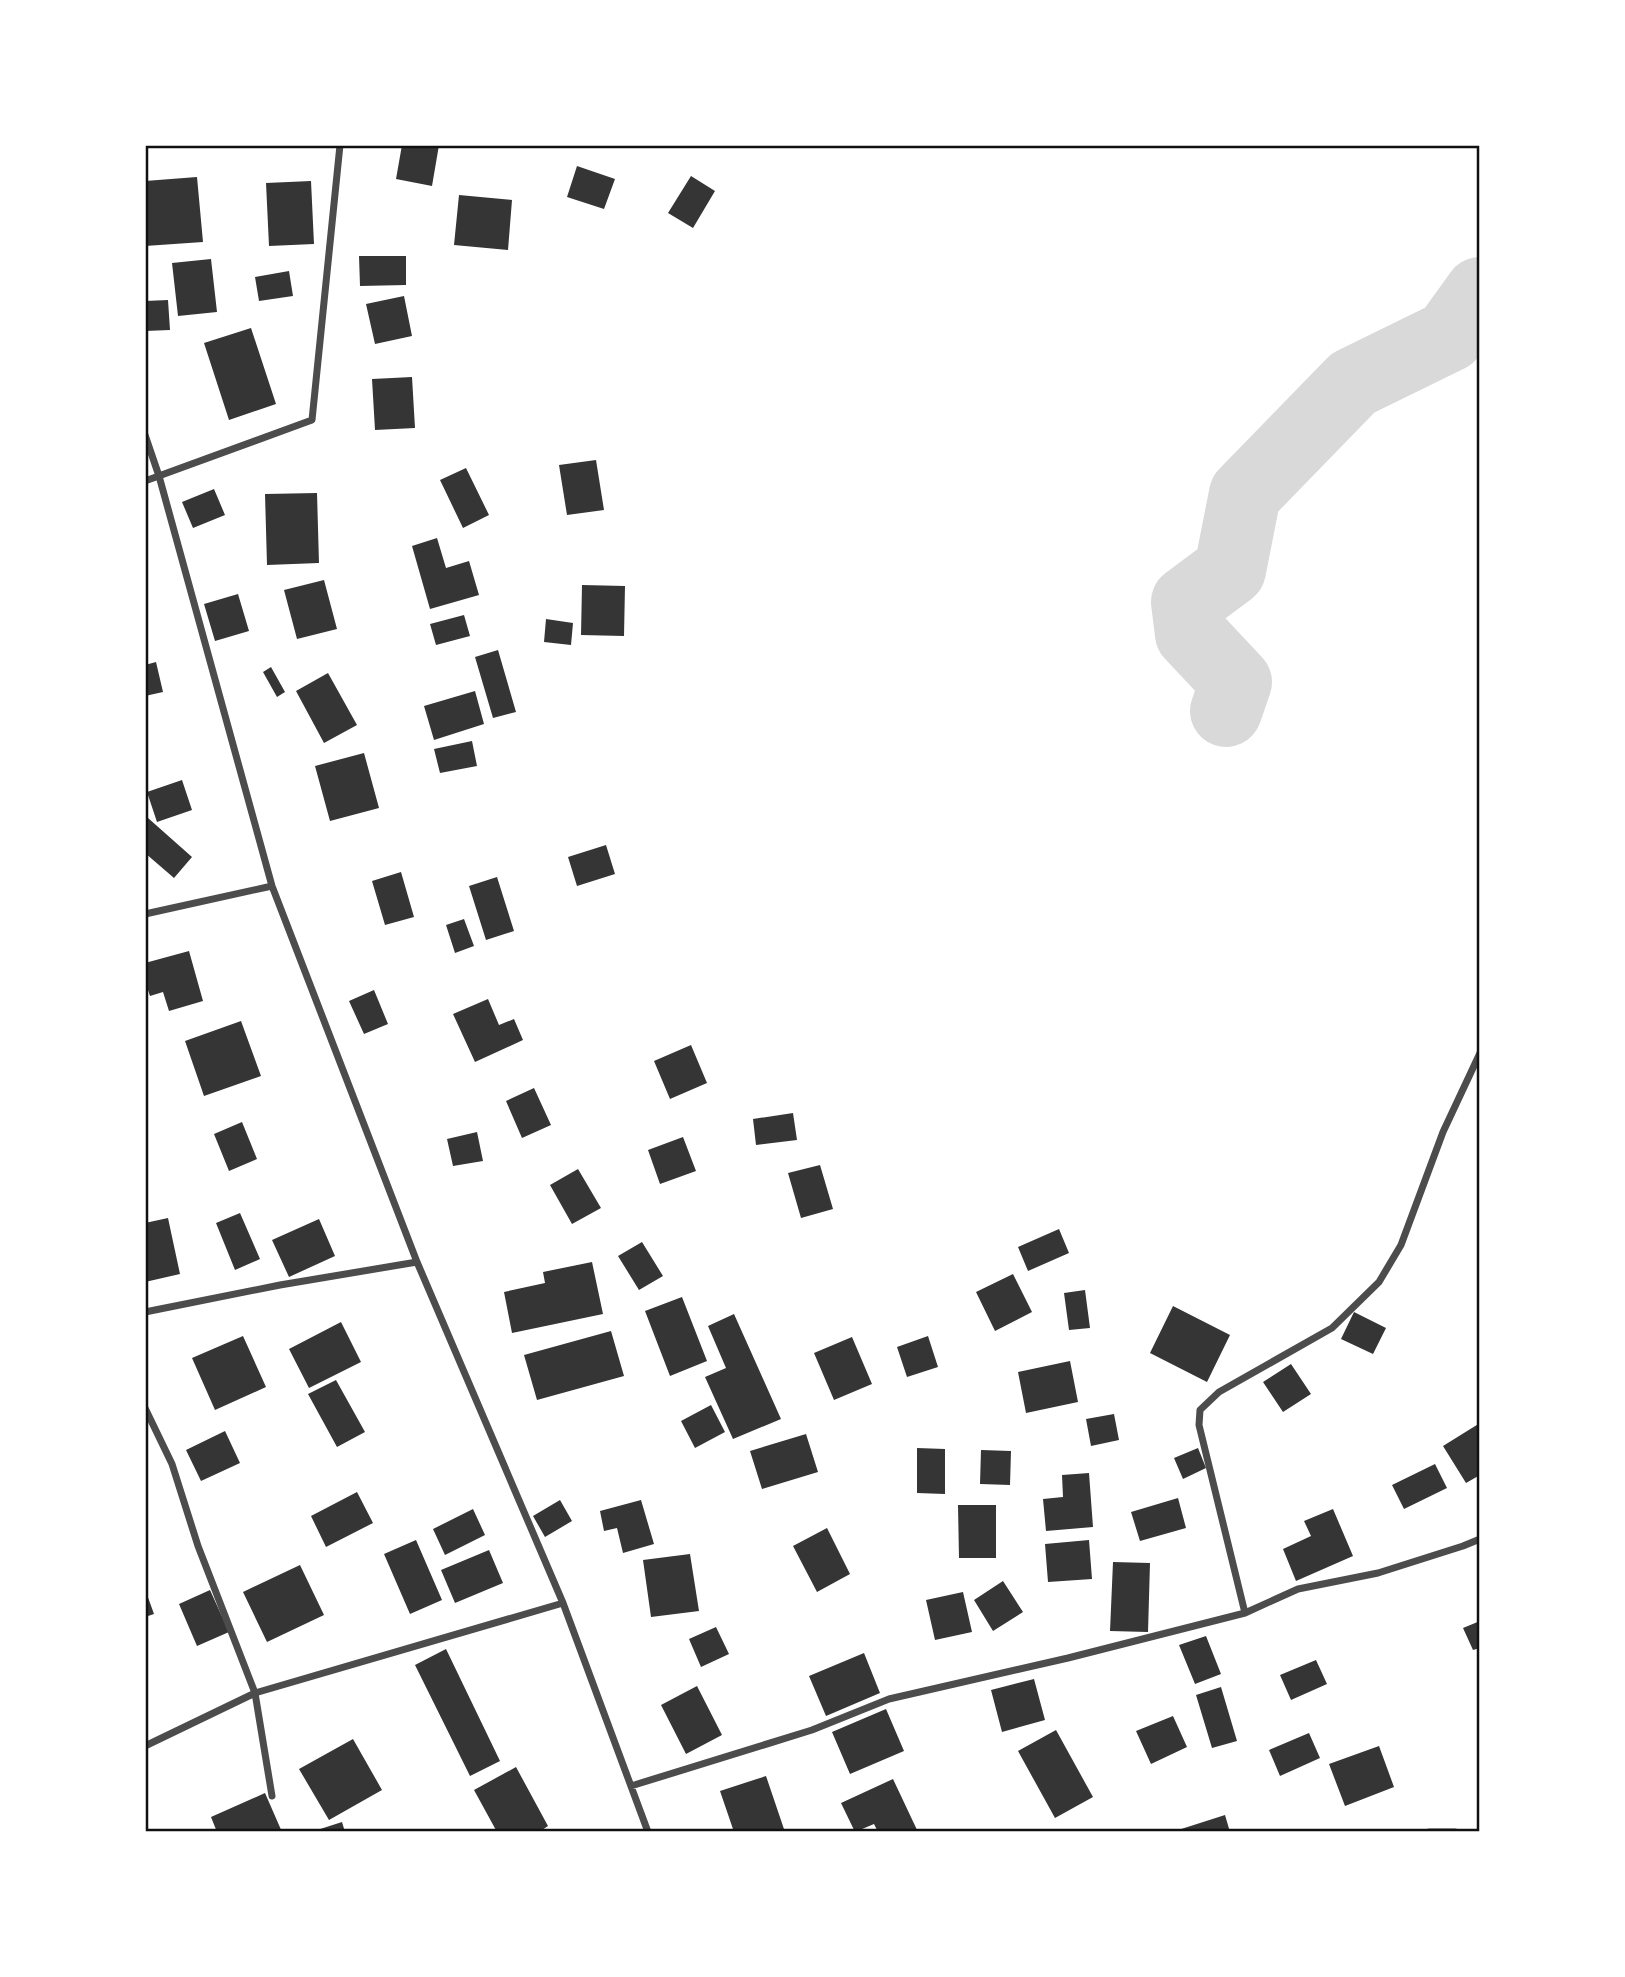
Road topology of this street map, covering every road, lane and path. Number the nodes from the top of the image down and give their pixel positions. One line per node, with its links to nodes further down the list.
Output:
1 (340, 145): 3 (street)
2 (145, 435): 3 (street)
3 (159, 476): 4 (street); 5 (street)
4 (145, 481)
5 (272, 886): 6 (street); 8 (street)
6 (145, 915)
7 (1480, 1053): 13 (street)
8 (417, 1262): 9 (street); 12 (street)
9 (145, 1312)
10 (145, 1408): 14 (street)
11 (1480, 1539): 13 (street)
12 (563, 1603): 14 (street); 16 (street)
13 (1245, 1613): 16 (street)
14 (255, 1693): 15 (street); 17 (street)
15 (145, 1746)
16 (631, 1786): 18 (street)
17 (272, 1796)
18 (648, 1832)
19 (1429, 1832): 20 (street)
20 (1455, 1832)

